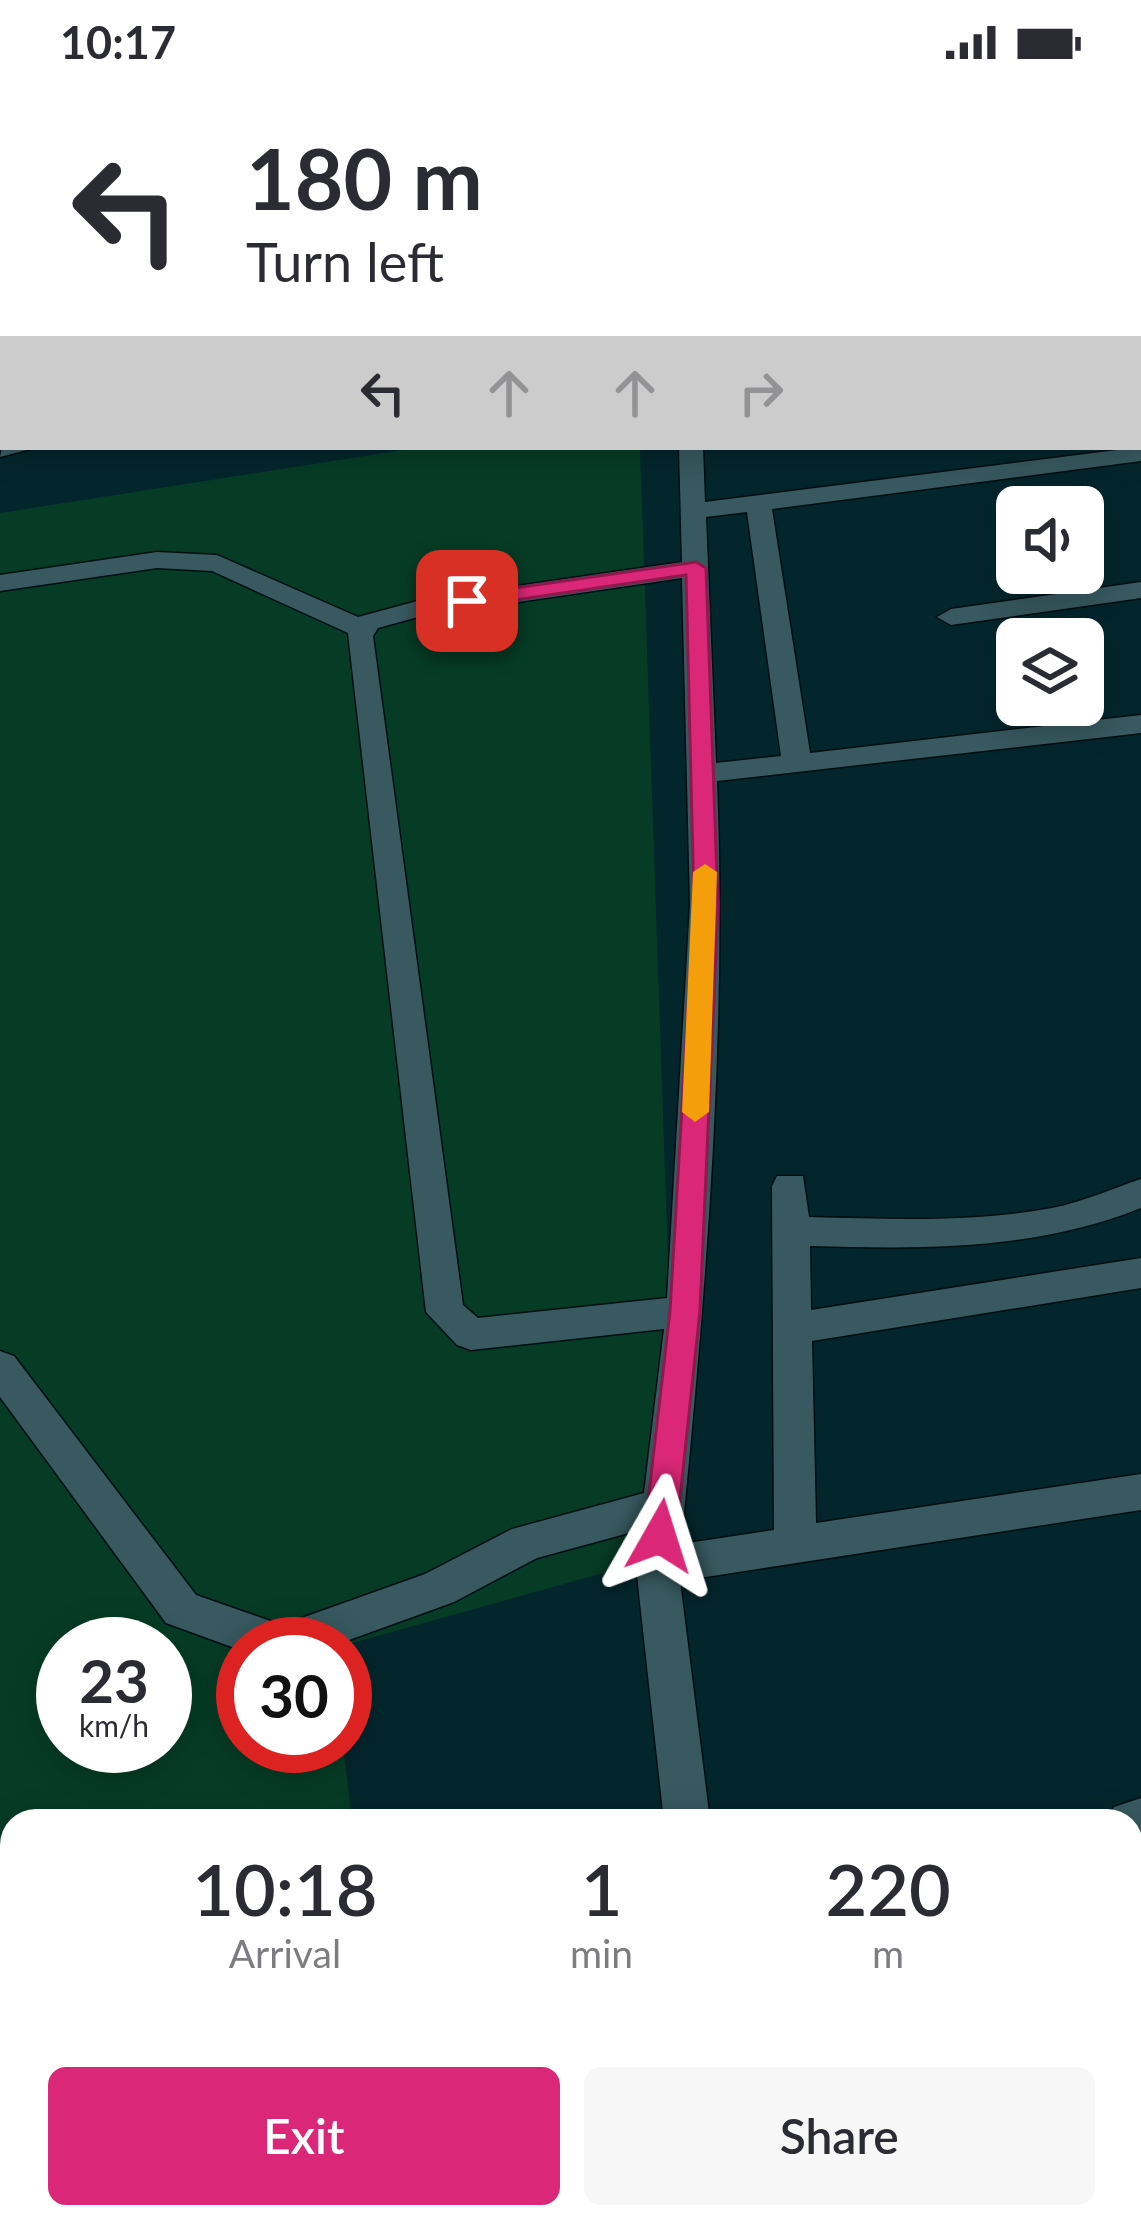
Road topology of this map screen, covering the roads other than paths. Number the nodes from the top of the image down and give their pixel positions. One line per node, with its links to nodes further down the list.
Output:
1 (691, 450): 4 (street)
2 (1141, 454): 3 (street)
3 (758, 503): 4 (street); 11 (street)
4 (694, 511): 5 (street)
5 (696, 568): 9 (street); 12 (street)
6 (0, 583): 9 (street)
7 (1141, 590): 8 (street)
8 (951, 616)
9 (360, 628): 17 (street)
10 (1141, 724): 11 (street)
11 (797, 765): 12 (street)
12 (702, 774): 17 (street)
13 (790, 1186): 15 (street)
14 (1141, 1193): 15 (street)
15 (791, 1231): 18 (street)
16 (1141, 1273): 18 (street)
17 (685, 1311): 21 (street)
18 (793, 1328): 22 (street)
19 (0, 1367): 25 (street)
20 (1141, 1492): 22 (street)
21 (663, 1506): 23 (street); 24 (street)
22 (795, 1548): 23 (street)
23 (657, 1566): 26 (street)
24 (358, 1617)
25 (216, 1621)
26 (686, 1809)

